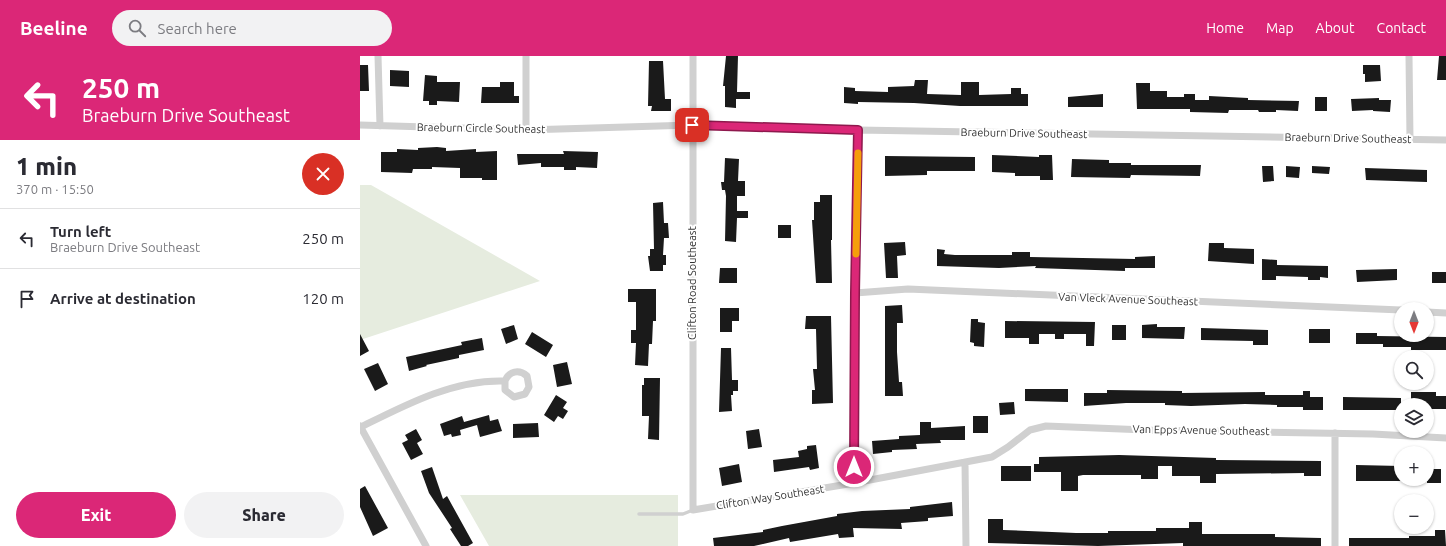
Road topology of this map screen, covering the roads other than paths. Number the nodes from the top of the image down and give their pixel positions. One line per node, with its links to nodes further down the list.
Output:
1 (378, 56): 7 (street)
2 (526, 56): 9 (street)
3 (693, 56): 6 (street, Clifton Road Southeast)
4 (1409, 56): 11 (street)
5 (360, 125): 7 (street, Braeburn Circle Southeast)
6 (692, 125): 8 (street, Braeburn Drive Southeast); 10 (street, Braeburn Drive Southeast); 23 (street, Clifton Road Southeast)
7 (380, 126): 9 (street, Braeburn Circle Southeast)
8 (601, 128): 9 (street, Braeburn Circle Southeast)
9 (526, 130)
10 (858, 130): 11 (street, Braeburn Drive Southeast); 13 (street)
11 (1410, 139): 12 (street, Braeburn Drive Southeast)
12 (1446, 140)
13 (855, 293): 14 (street, Van Vleck Avenue Southeast); 22 (street)
14 (1394, 310)
15 (1434, 312): 16 (street)
16 (1446, 313)
17 (505, 381): 18 (street)
18 (360, 426): 25 (street)
19 (1335, 433): 20 (street, Van Epps Avenue Southeast); 21 (street, Van Epps Avenue Southeast); 27 (street)
20 (1446, 438)
21 (965, 462): 22 (street, Clifton Way Southeast); 26 (street)
22 (854, 483): 23 (street, Clifton Way Southeast)
23 (693, 510): 24 (lane)
24 (639, 514)
25 (426, 546)
26 (966, 546)
27 (1335, 546)

